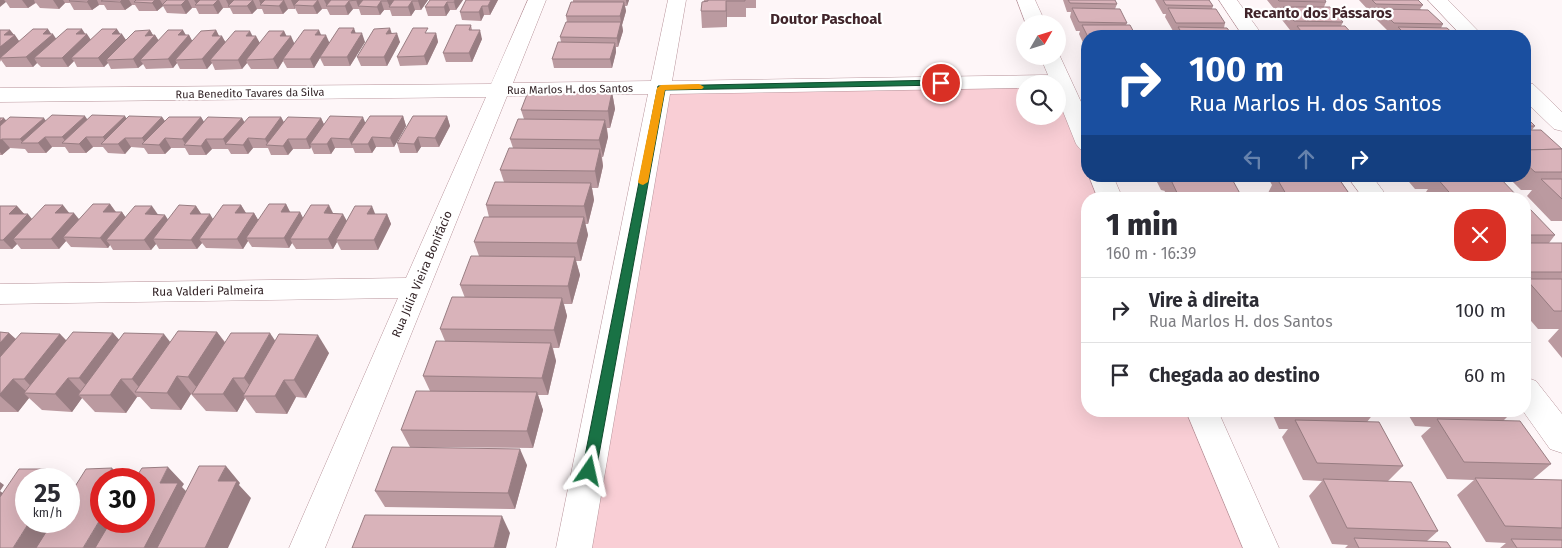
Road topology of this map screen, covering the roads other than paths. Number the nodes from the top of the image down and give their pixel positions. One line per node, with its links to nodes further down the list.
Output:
1 (537, 0): 12 (street, Rua Júlia Vieira Bonifácio)
2 (677, 0): 10 (street)
3 (1026, 0): 6 (street)
4 (1228, 0): 7 (street)
5 (1437, 0): 8 (street)
6 (1032, 15)
7 (1249, 30)
8 (1467, 30)
9 (1016, 87): 10 (street, Rua Marlos H. dos Santos)
10 (661, 88): 12 (street, Rua Marlos H. dos Santos); 27 (street)
11 (1066, 88): 13 (street, Rua Marlos H. dos Santos)
12 (500, 90): 15 (street, Rua Benedito Tavares da Silva); 21 (street, Rua Júlia Vieira Bonifácio)
13 (1081, 91)
14 (1066, 94): 18 (street)
15 (0, 95)
16 (1531, 95): 17 (street)
17 (1562, 124)
18 (1081, 128)
19 (1364, 182): 20 (street)
20 (1372, 192)
21 (416, 288): 22 (street, Rua Valderi Palmeira); 26 (street, Rua Júlia Vieira Bonifácio)
22 (0, 294)
23 (1531, 398): 25 (street)
24 (1205, 417): 28 (street)
25 (1562, 439)
26 (307, 548)
27 (574, 548)
28 (1261, 548)

